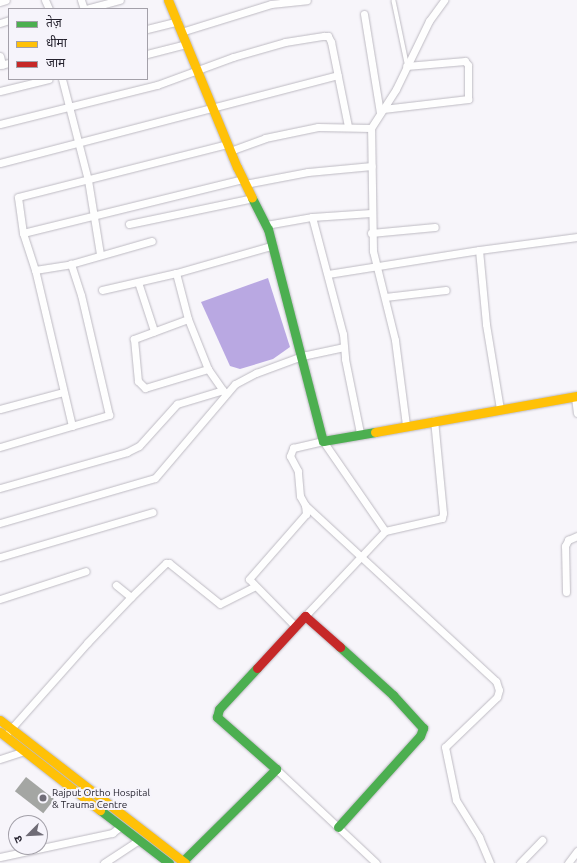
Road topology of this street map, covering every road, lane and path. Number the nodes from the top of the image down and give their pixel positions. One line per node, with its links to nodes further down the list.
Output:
1 (6, 0): 7 (street)
2 (120, 0): 8 (street)
3 (307, 0): 12 (street)
4 (444, 0): 17 (street)
5 (171, 1): 10 (main road)
6 (394, 1): 17 (lane)
7 (0, 2)
8 (89, 8)
9 (364, 14): 25 (street)
10 (178, 21): 11 (street); 12 (main road)
11 (148, 29)
12 (181, 32): 13 (main road)
13 (186, 44): 14 (street); 18 (main road)
14 (148, 54)
15 (0, 56): 16 (street)
16 (4, 64)
17 (406, 64): 25 (street); 25 (street)
18 (197, 71): 19 (street); 23 (main road); 24 (street)
19 (338, 75): 23 (street); 27 (street)
20 (46, 80): 22 (street)
21 (62, 80): 24 (street)
22 (0, 91)
23 (213, 107): 29 (street); 30 (main road)
24 (68, 109): 26 (street); 29 (street)
25 (382, 111): 28 (street)
26 (0, 124)
27 (348, 126): 28 (street); 30 (street)
28 (371, 128): 32 (street)
29 (78, 141): 31 (street); 33 (street)
30 (229, 147): 33 (street); 34 (main road)
31 (0, 163)
32 (372, 166): 34 (street); 36 (street)
33 (88, 180): 37 (street); 42 (street)
34 (244, 181): 35 (main road); 37 (street)
35 (253, 198): 39 (street); 40 (main road)
36 (371, 213): 38 (street); 43 (street)
37 (94, 216): 42 (street); 48 (street)
38 (312, 217): 40 (street); 53 (street)
39 (129, 224)
40 (266, 225): 46 (main road)
41 (434, 228): 43 (street)
42 (23, 233): 51 (street)
43 (372, 233): 50 (street)
44 (577, 237): 47 (street)
45 (152, 241): 48 (street)
46 (271, 246): 52 (street); 61 (main road)
47 (479, 250): 50 (street); 67 (street)
48 (100, 254): 49 (street)
49 (71, 264): 51 (street); 71 (street)
50 (376, 265): 53 (street); 57 (street)
51 (35, 270): 63 (street)
52 (176, 273): 54 (street); 58 (street)
53 (328, 274): 60 (street)
54 (138, 282): 55 (street); 59 (street)
55 (102, 290)
56 (446, 290): 57 (street)
57 (385, 297): 70 (street)
58 (188, 319): 59 (street); 62 (street)
59 (154, 331): 62 (street)
60 (344, 347): 61 (street); 72 (street)
61 (302, 356): 64 (street); 73 (main road)
62 (208, 369): 64 (street)
63 (62, 392): 66 (street); 71 (street)
64 (224, 392): 75 (street); 78 (street)
65 (576, 396): 67 (main road); 68 (street)
66 (0, 409)
67 (500, 409): 69 (main road)
68 (577, 413)
69 (434, 420): 70 (main road); 79 (street)
70 (406, 425): 72 (main road)
71 (72, 426): 74 (street)
72 (360, 433): 73 (main road)
73 (323, 441): 76 (street); 79 (street)
74 (0, 447)
75 (0, 488)
76 (305, 505): 81 (street); 85 (street)
77 (153, 512): 82 (street)
78 (0, 523)
79 (385, 531): 81 (street)
80 (577, 536): 86 (street)
81 (362, 556): 89 (street); 108 (street)
82 (0, 557)
83 (86, 570): 88 (street)
84 (116, 585): 87 (street)
85 (255, 586): 87 (street); 90 (street)
86 (566, 592)
87 (131, 597): 93 (street)
88 (0, 599)
89 (305, 616): 90 (main road); 99 (main road)
90 (296, 627): 97 (main road)
91 (0, 712): 92 (street)
92 (1, 722): 93 (main road)
93 (11, 728): 94 (street); 104 (main road)
94 (2, 734): 95 (main road)
95 (24, 750): 96 (street); 98 (main road)
96 (0, 759)
97 (276, 769): 99 (street); 104 (main road)
98 (121, 826): 100 (main road); 103 (street)
99 (338, 827): 107 (street)
100 (140, 840): 105 (street); 106 (main road)
101 (542, 840): 109 (street)
102 (577, 851): 110 (street)
103 (0, 857)
104 (183, 862)
105 (104, 863)
106 (169, 863)
107 (376, 863)
108 (490, 863)
109 (520, 863)
110 (568, 863)

